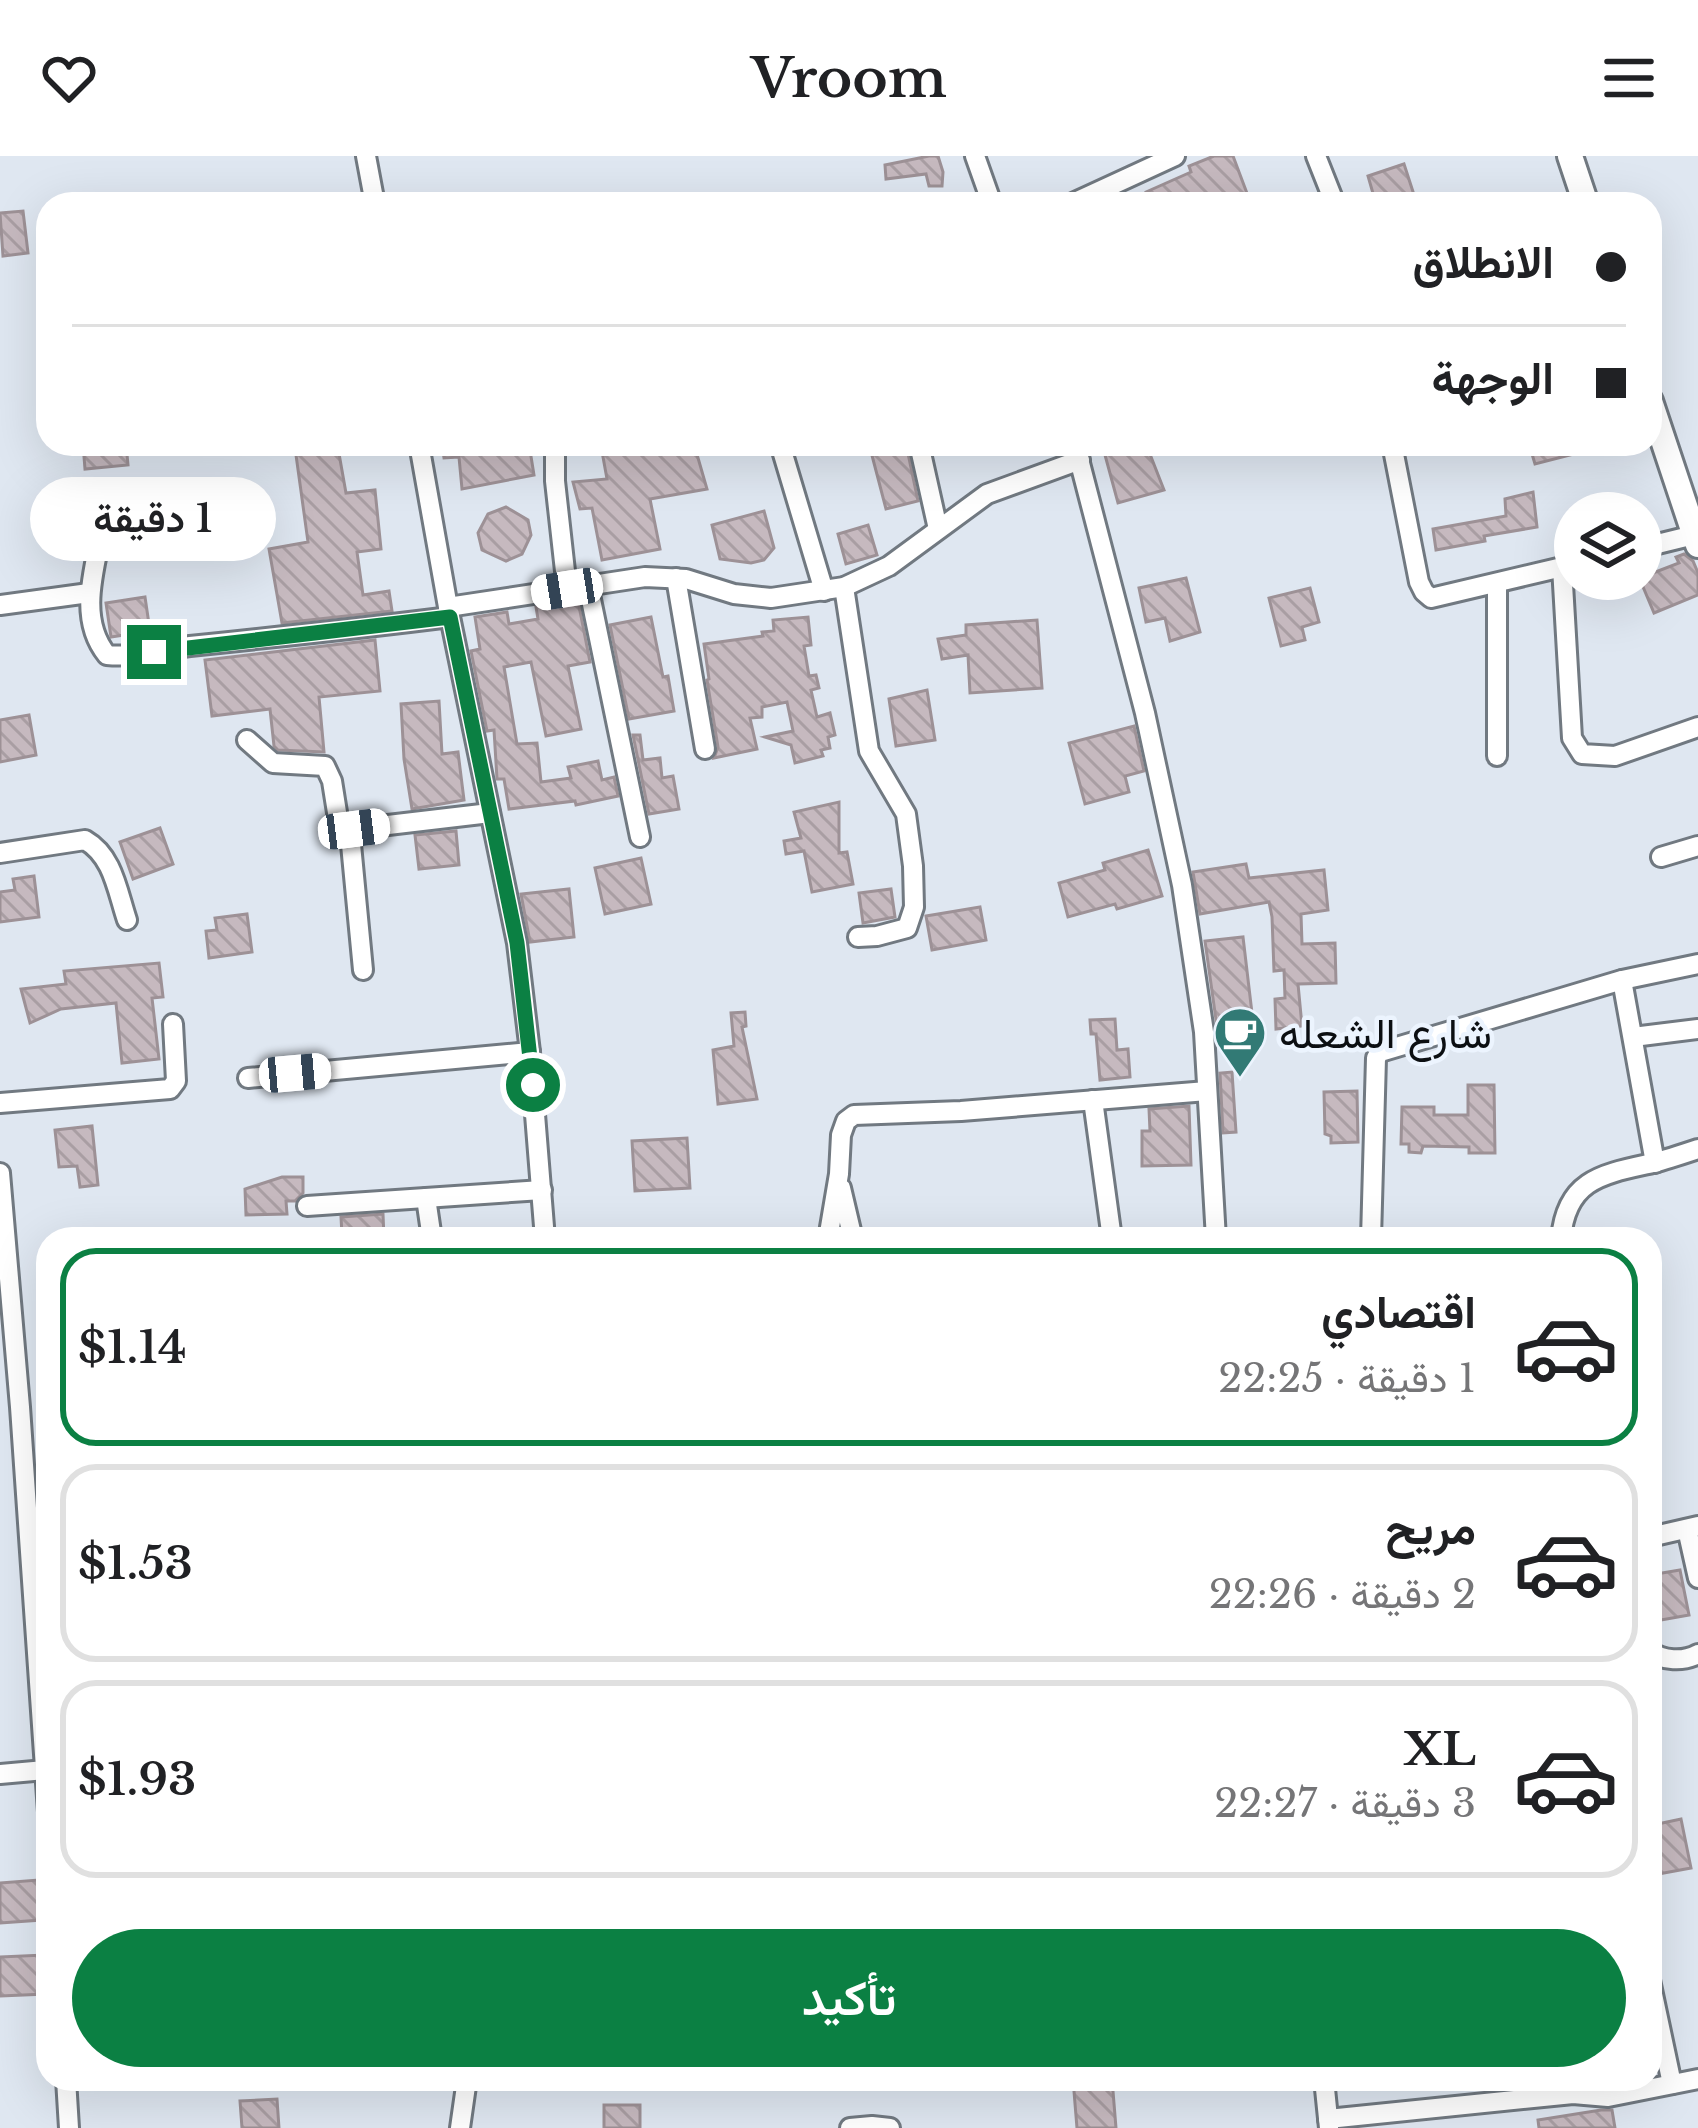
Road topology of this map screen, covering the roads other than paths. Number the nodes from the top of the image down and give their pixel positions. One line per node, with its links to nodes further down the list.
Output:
1 (366, 156): 6 (street)
2 (975, 156): 7 (street)
3 (1175, 156): 8 (street)
4 (1316, 156): 9 (street)
5 (1570, 156): 10 (street)
6 (373, 192)
7 (988, 192)
8 (1097, 192)
9 (1330, 192)
10 (1582, 192)
11 (1662, 437): 20 (street)
12 (420, 456): 33 (street)
13 (555, 456): 28 (street)
14 (784, 456): 29 (street)
15 (922, 456): 19 (street)
16 (1068, 456): 19 (street)
17 (1078, 456): 54 (street)
18 (1394, 456): 25 (street)
19 (938, 529): 27 (street)
20 (1696, 540): 22 (street)
21 (99, 544): 30 (street)
22 (1662, 545)
23 (1554, 569): 25 (street)
24 (676, 578): 26 (street); 29 (street); 36 (street)
25 (1497, 583): 37 (street)
26 (588, 585): 28 (street); 40 (street)
27 (844, 587): 29 (street); 45 (street)
28 (567, 589): 33 (street)
29 (824, 591)
30 (88, 593): 32 (street); 33 (street)
31 (1569, 600): 34 (street)
32 (0, 604)
33 (449, 612): 38 (street)
34 (1698, 727)
35 (247, 740): 39 (street)
36 (705, 749)
37 (1496, 756)
38 (490, 813): 39 (street); 52 (street)
39 (350, 834): 47 (street)
40 (640, 837)
41 (1698, 846): 43 (street)
42 (0, 854): 44 (street)
43 (1660, 857)
44 (127, 920)
45 (858, 937)
46 (1698, 964): 48 (street)
47 (363, 970)
48 (1622, 980): 51 (street); 70 (street)
49 (173, 1024): 56 (street)
50 (1698, 1029): 51 (street)
51 (1633, 1037): 58 (street)
52 (530, 1052): 53 (street); 61 (street)
53 (248, 1078)
54 (1207, 1091): 55 (street); 69 (street)
55 (1093, 1100): 60 (street); 68 (street)
56 (0, 1102)
57 (1698, 1149): 58 (street)
58 (1655, 1162): 71 (street)
59 (0, 1173): 72 (street)
60 (839, 1178): 66 (street); 67 (street)
61 (542, 1190): 62 (street); 65 (street)
62 (426, 1198): 63 (street); 64 (street)
63 (307, 1206)
64 (430, 1227)
65 (544, 1227)
66 (830, 1227)
67 (850, 1227)
68 (1110, 1227)
69 (1215, 1227)
70 (1371, 1227)
71 (1564, 1227)
72 (3, 1240): 73 (street)
73 (10, 1408): 75 (street)
74 (36, 1475): 75 (street)
75 (25, 1478): 79 (street)
76 (1693, 1527): 77 (street); 78 (street)
77 (1662, 1534)
78 (1698, 1578)
79 (36, 1639)
80 (1698, 1654): 81 (street)
81 (1662, 1657)
82 (36, 1771): 83 (street)
83 (0, 1774)
84 (1662, 2037): 86 (street)
85 (1698, 2079): 86 (street)
86 (1672, 2084): 87 (street)
87 (1662, 2086)
88 (67, 2091): 93 (street)
89 (465, 2091): 94 (street)
90 (1325, 2091): 92 (street)
91 (1638, 2091): 92 (street)
92 (1328, 2124)
93 (69, 2128)
94 (460, 2128)
95 (850, 2128): 96 (street)
96 (890, 2128)

